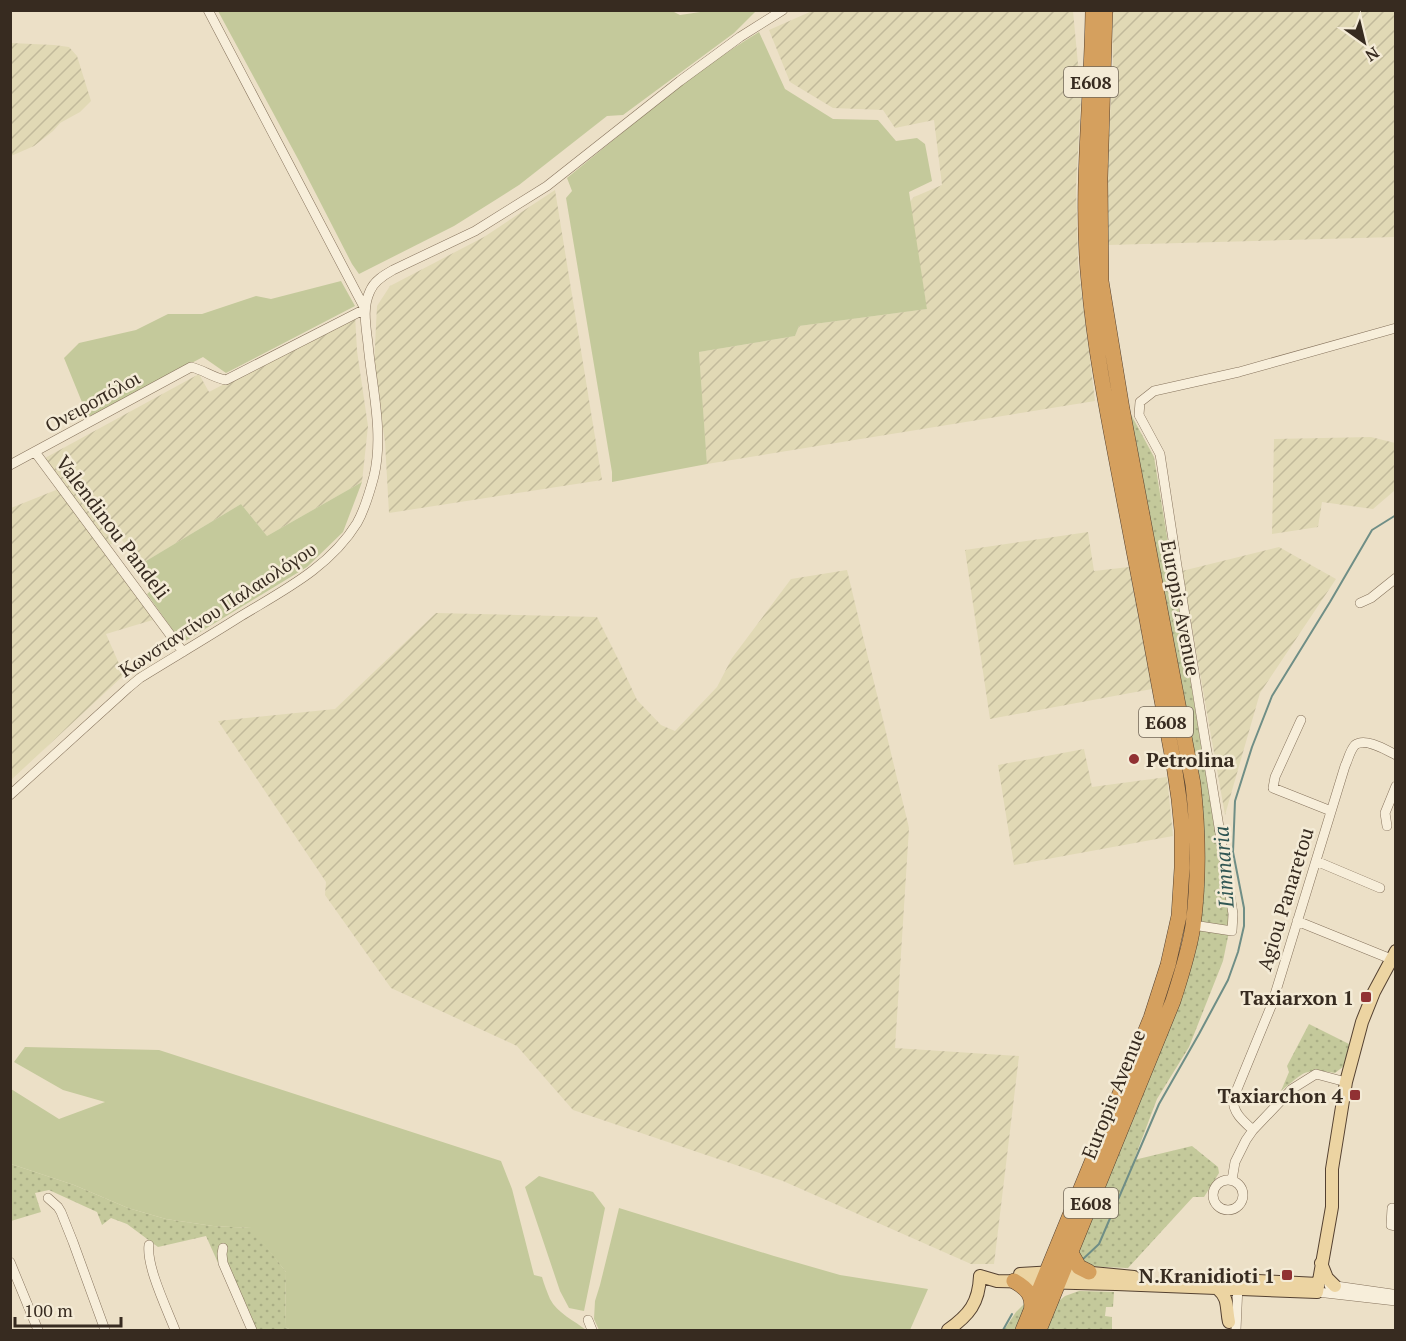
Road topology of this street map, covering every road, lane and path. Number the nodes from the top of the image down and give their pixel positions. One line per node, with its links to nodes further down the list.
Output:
1 (208, 10): 5 (street)
2 (783, 10): 6 (street)
3 (1093, 10): 39 (highway, Europis Avenue / E608)
4 (1106, 10): 23 (highway, Europis Avenue / E608)
5 (351, 281): 6 (street); 7 (street)
6 (370, 290): 7 (street)
7 (364, 309): 9 (street, Ονειροπόλοι); 13 (street, Κωνσταντίνου Παλαιολόγου)
8 (1395, 328): 23 (street)
9 (35, 452): 10 (street, Ονειροπόλοι); 13 (street, Valendinou Pandeli)
10 (10, 465)
11 (1395, 578): 12 (street)
12 (1360, 603)
13 (183, 652): 17 (street, Κωνσταντίνου Παλαιολόγου)
14 (1301, 720): 18 (street)
15 (1395, 755): 18 (street, Agiou Panaretou)
16 (1395, 786): 19 (street)
17 (10, 795)
18 (1331, 811): 20 (street, Agiou Panaretou)
19 (1387, 826)
20 (1316, 861): 21 (street); 22 (street, Agiou Panaretou)
21 (1380, 888)
22 (1297, 921): 24 (street); 26 (street, Agiou Panaretou)
23 (1193, 925): 34 (highway, Europis Avenue / E608)
24 (1393, 955): 25 (main road)
25 (1346, 1082): 26 (street); 27 (main road)
26 (1253, 1130): 28 (street)
27 (1332, 1169): 36 (main road); 43 (main road)
28 (1232, 1180)
29 (48, 1198): 51 (street)
30 (1392, 1208): 31 (street)
31 (1395, 1226)
32 (149, 1245): 52 (street)
33 (223, 1248): 53 (street)
34 (1071, 1253): 37 (highway); 39 (highway, Europis Avenue / E608)
35 (10, 1262): 50 (street)
36 (1321, 1262): 42 (main road); 43 (main road)
37 (1089, 1272): 39 (main road); 41 (main road)
38 (980, 1276): 39 (main road); 40 (main road); 55 (main road)
39 (1052, 1277): 40 (main road); 44 (main road); 47 (highway, Europis Avenue / E608); 57 (highway, Europis Avenue / E608)
40 (1014, 1281): 47 (highway)
41 (1235, 1284): 43 (main road); 44 (main road); 49 (street)
42 (1335, 1286): 43 (street); 45 (street)
43 (1314, 1288): 46 (street)
44 (1218, 1289): 49 (main road)
45 (1395, 1295)
46 (1395, 1301)
47 (1031, 1312): 56 (highway, Europis Avenue / E608)
48 (588, 1320): 54 (street)
49 (1232, 1328)
50 (38, 1330)
51 (105, 1330)
52 (175, 1330)
53 (252, 1330)
54 (592, 1330)
55 (948, 1330)
56 (1023, 1330)
57 (1039, 1330)

